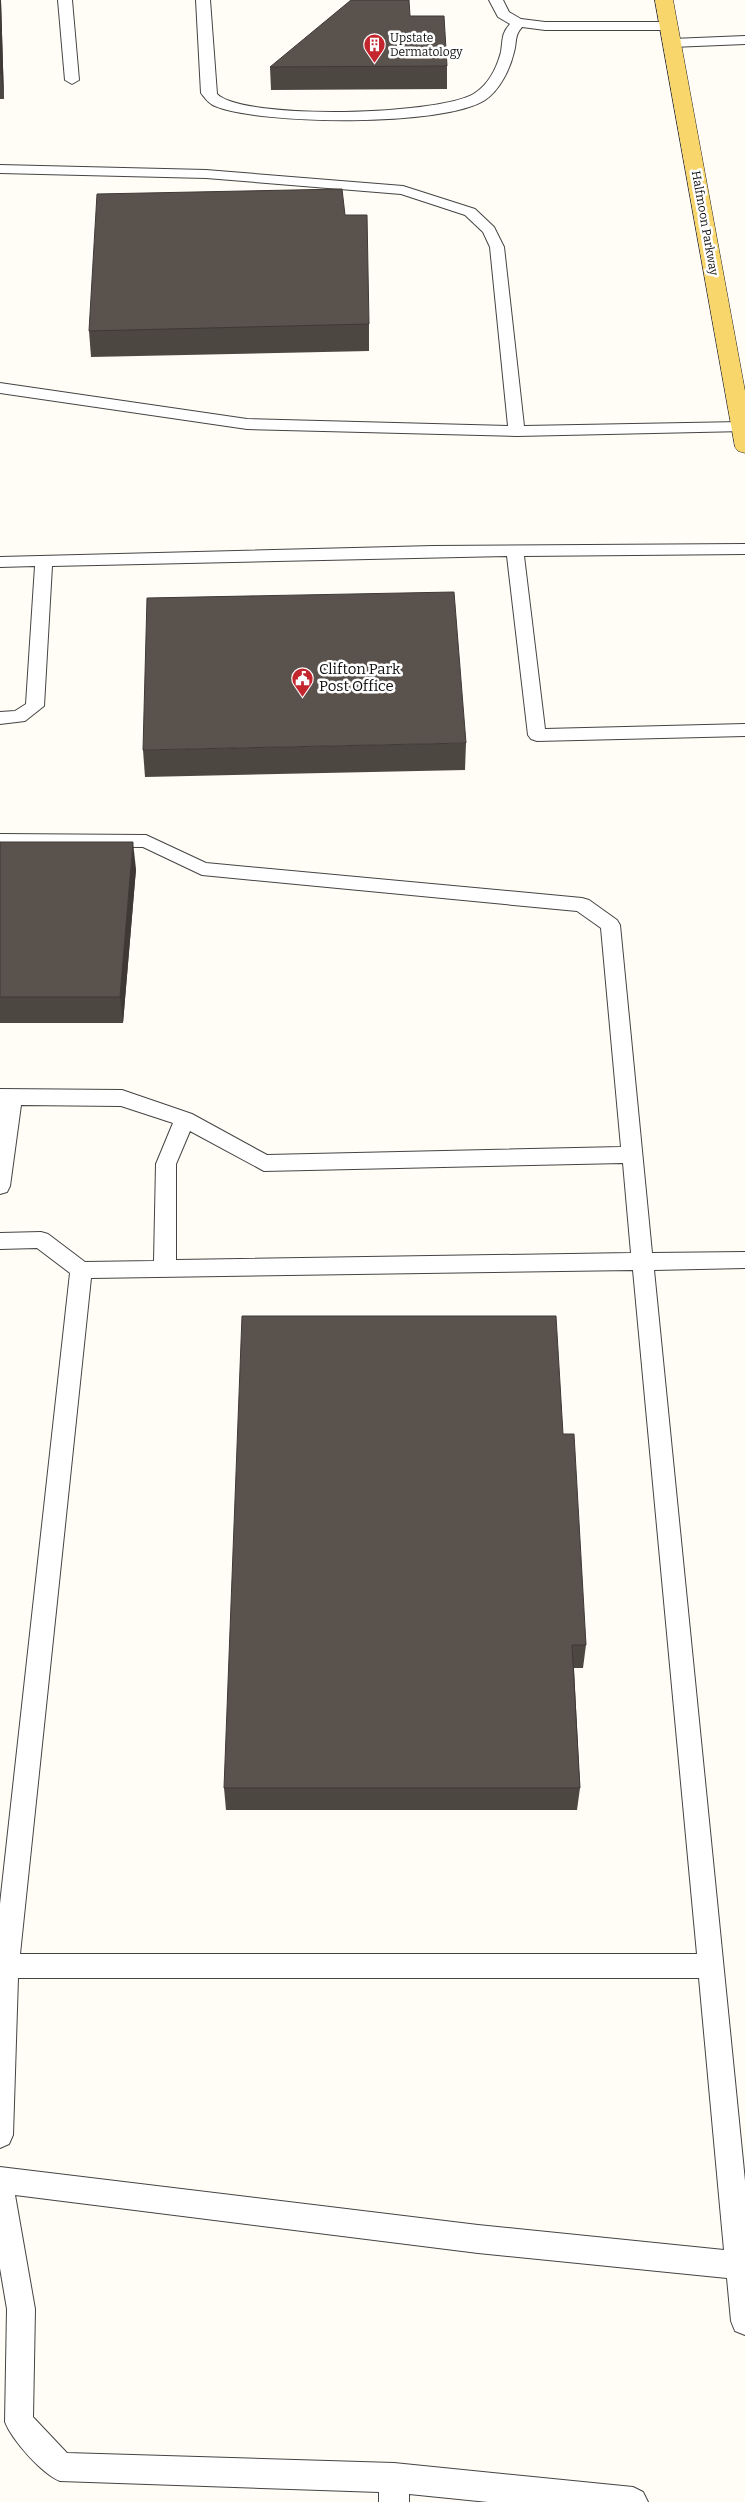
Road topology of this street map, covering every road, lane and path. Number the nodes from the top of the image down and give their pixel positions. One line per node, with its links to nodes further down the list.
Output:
1 (64, 0): 8 (lane)
2 (203, 0): 5 (lane)
3 (496, 0): 5 (lane)
4 (664, 0): 6 (main road, Halfmoon Parkway)
5 (518, 23): 6 (lane)
6 (670, 34): 7 (lane); 11 (main road, Halfmoon Parkway)
7 (745, 40)
8 (72, 80)
9 (0, 169): 12 (lane)
10 (0, 388): 12 (lane)
11 (742, 427): 12 (lane); 13 (main road, Halfmoon Parkway)
12 (518, 430)
13 (745, 447)
14 (745, 549): 15 (lane)
15 (515, 551): 16 (lane); 19 (lane)
16 (44, 560): 17 (lane); 18 (lane)
17 (0, 562)
18 (0, 718)
19 (745, 730)
20 (0, 840): 23 (lane)
21 (6, 1097): 22 (lane); 24 (lane)
22 (185, 1119): 23 (lane); 28 (lane)
23 (634, 1155): 27 (lane)
24 (0, 1186)
25 (0, 1241): 29 (lane)
26 (745, 1260): 27 (lane)
27 (644, 1262): 28 (lane); 31 (lane)
28 (165, 1269): 29 (lane)
29 (81, 1270): 30 (lane)
30 (6, 1966): 31 (lane); 32 (lane)
31 (712, 1966): 35 (lane)
32 (0, 2136)
33 (0, 2180): 35 (lane)
34 (0, 2189): 37 (lane)
35 (743, 2266): 36 (lane)
36 (745, 2321)
37 (394, 2490): 38 (lane)
38 (633, 2502)

